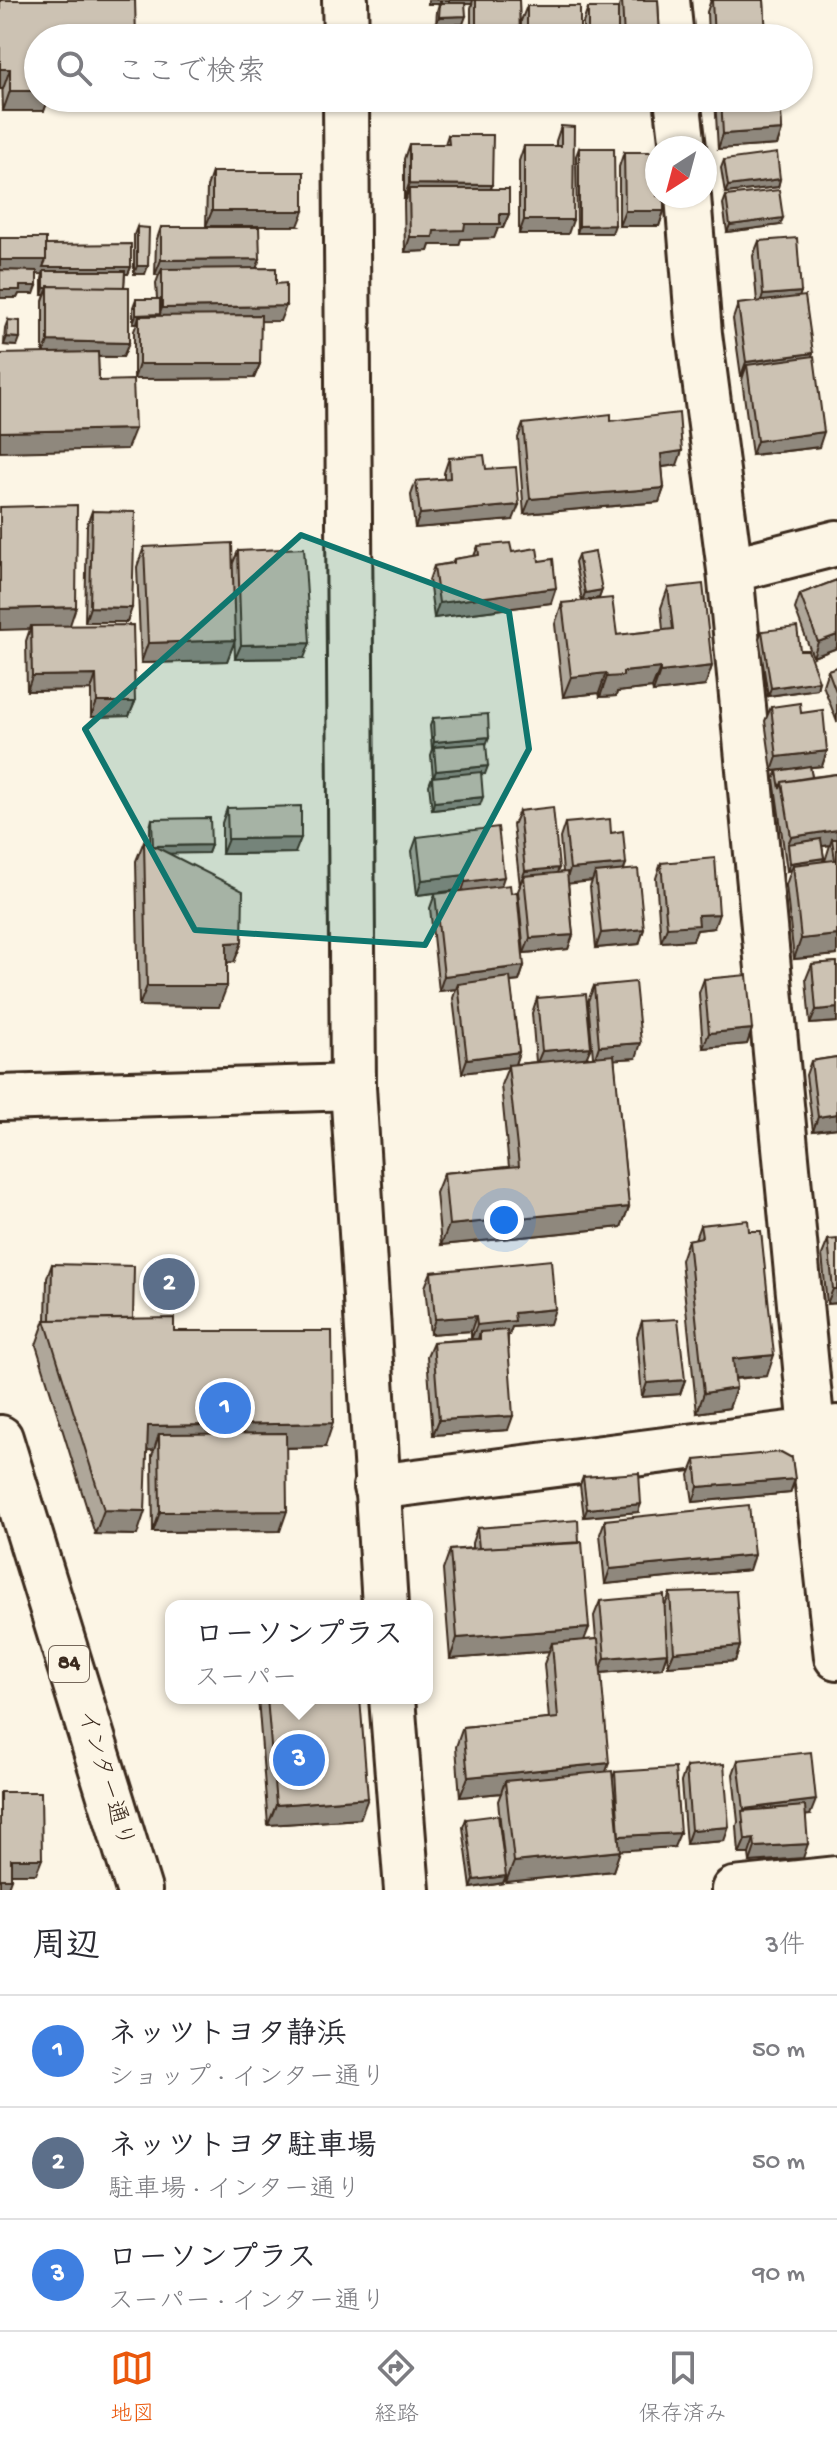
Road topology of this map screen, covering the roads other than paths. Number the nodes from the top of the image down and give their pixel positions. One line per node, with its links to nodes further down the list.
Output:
1 (345, 0): 3 (street)
2 (667, 0): 4 (street)
3 (346, 24)
4 (670, 24)
5 (346, 112): 11 (street)
6 (679, 112): 7 (street)
7 (682, 136)
8 (689, 208): 10 (street)
9 (837, 543): 10 (street)
10 (730, 570): 13 (street)
11 (353, 1087): 12 (street); 15 (street)
12 (0, 1098)
13 (825, 1429): 15 (street); 17 (street)
14 (0, 1438): 20 (street, インター通り / 84)
15 (376, 1487): 16 (street)
16 (385, 1600)
17 (837, 1657)
18 (392, 1704): 21 (street)
19 (837, 1879): 22 (street)
20 (139, 1890)
21 (407, 1890)
22 (734, 1890)

